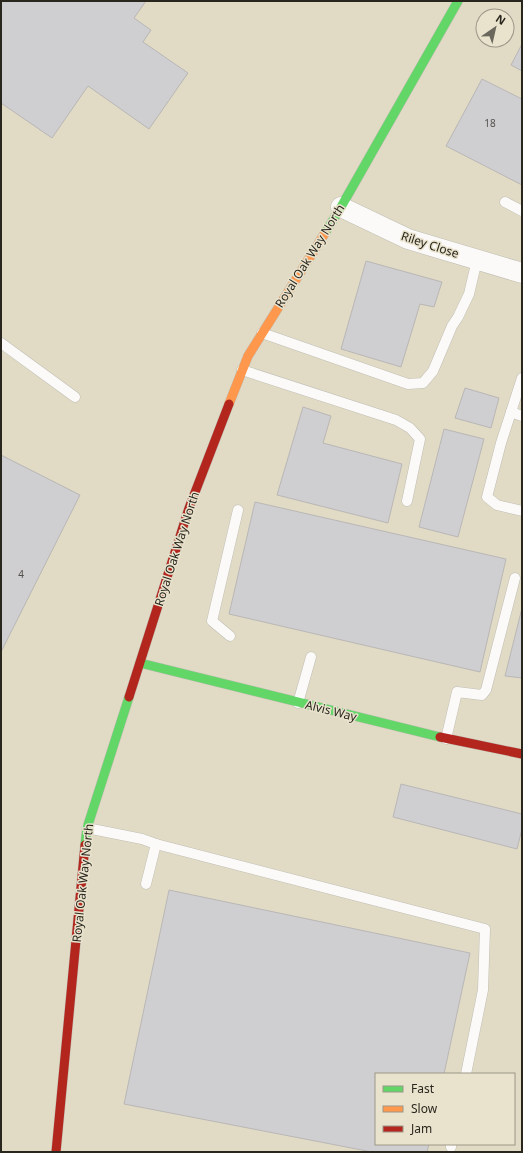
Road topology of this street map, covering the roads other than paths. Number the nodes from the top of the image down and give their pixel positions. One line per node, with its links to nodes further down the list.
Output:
1 (458, 1): 3 (street, Royal Oak Way North)
2 (505, 202): 4 (lane)
3 (342, 207): 5 (street, Riley Close); 7 (street, Royal Oak Way North)
4 (522, 211)
5 (477, 260): 6 (street, Riley Close); 7 (lane)
6 (522, 273)
7 (262, 333): 9 (street, Royal Oak Way North)
8 (1, 343): 11 (lane)
9 (242, 370): 14 (lane); 20 (street, Royal Oak Way North)
10 (522, 378): 12 (lane)
11 (75, 397)
12 (511, 412): 13 (lane); 16 (lane)
13 (522, 416)
14 (407, 501)
15 (238, 510): 18 (lane)
16 (522, 511)
17 (515, 578): 22 (lane)
18 (230, 636)
19 (311, 657): 21 (lane)
20 (140, 663): 21 (street, Alvis Way); 24 (street, Royal Oak Way North)
21 (298, 703): 22 (street, Alvis Way)
22 (446, 739): 23 (street, Alvis Way)
23 (522, 754)
24 (87, 828): 25 (lane); 28 (street, Royal Oak Way North)
25 (156, 844): 26 (lane); 27 (lane)
26 (146, 884)
27 (466, 1073)
28 (56, 1152)

